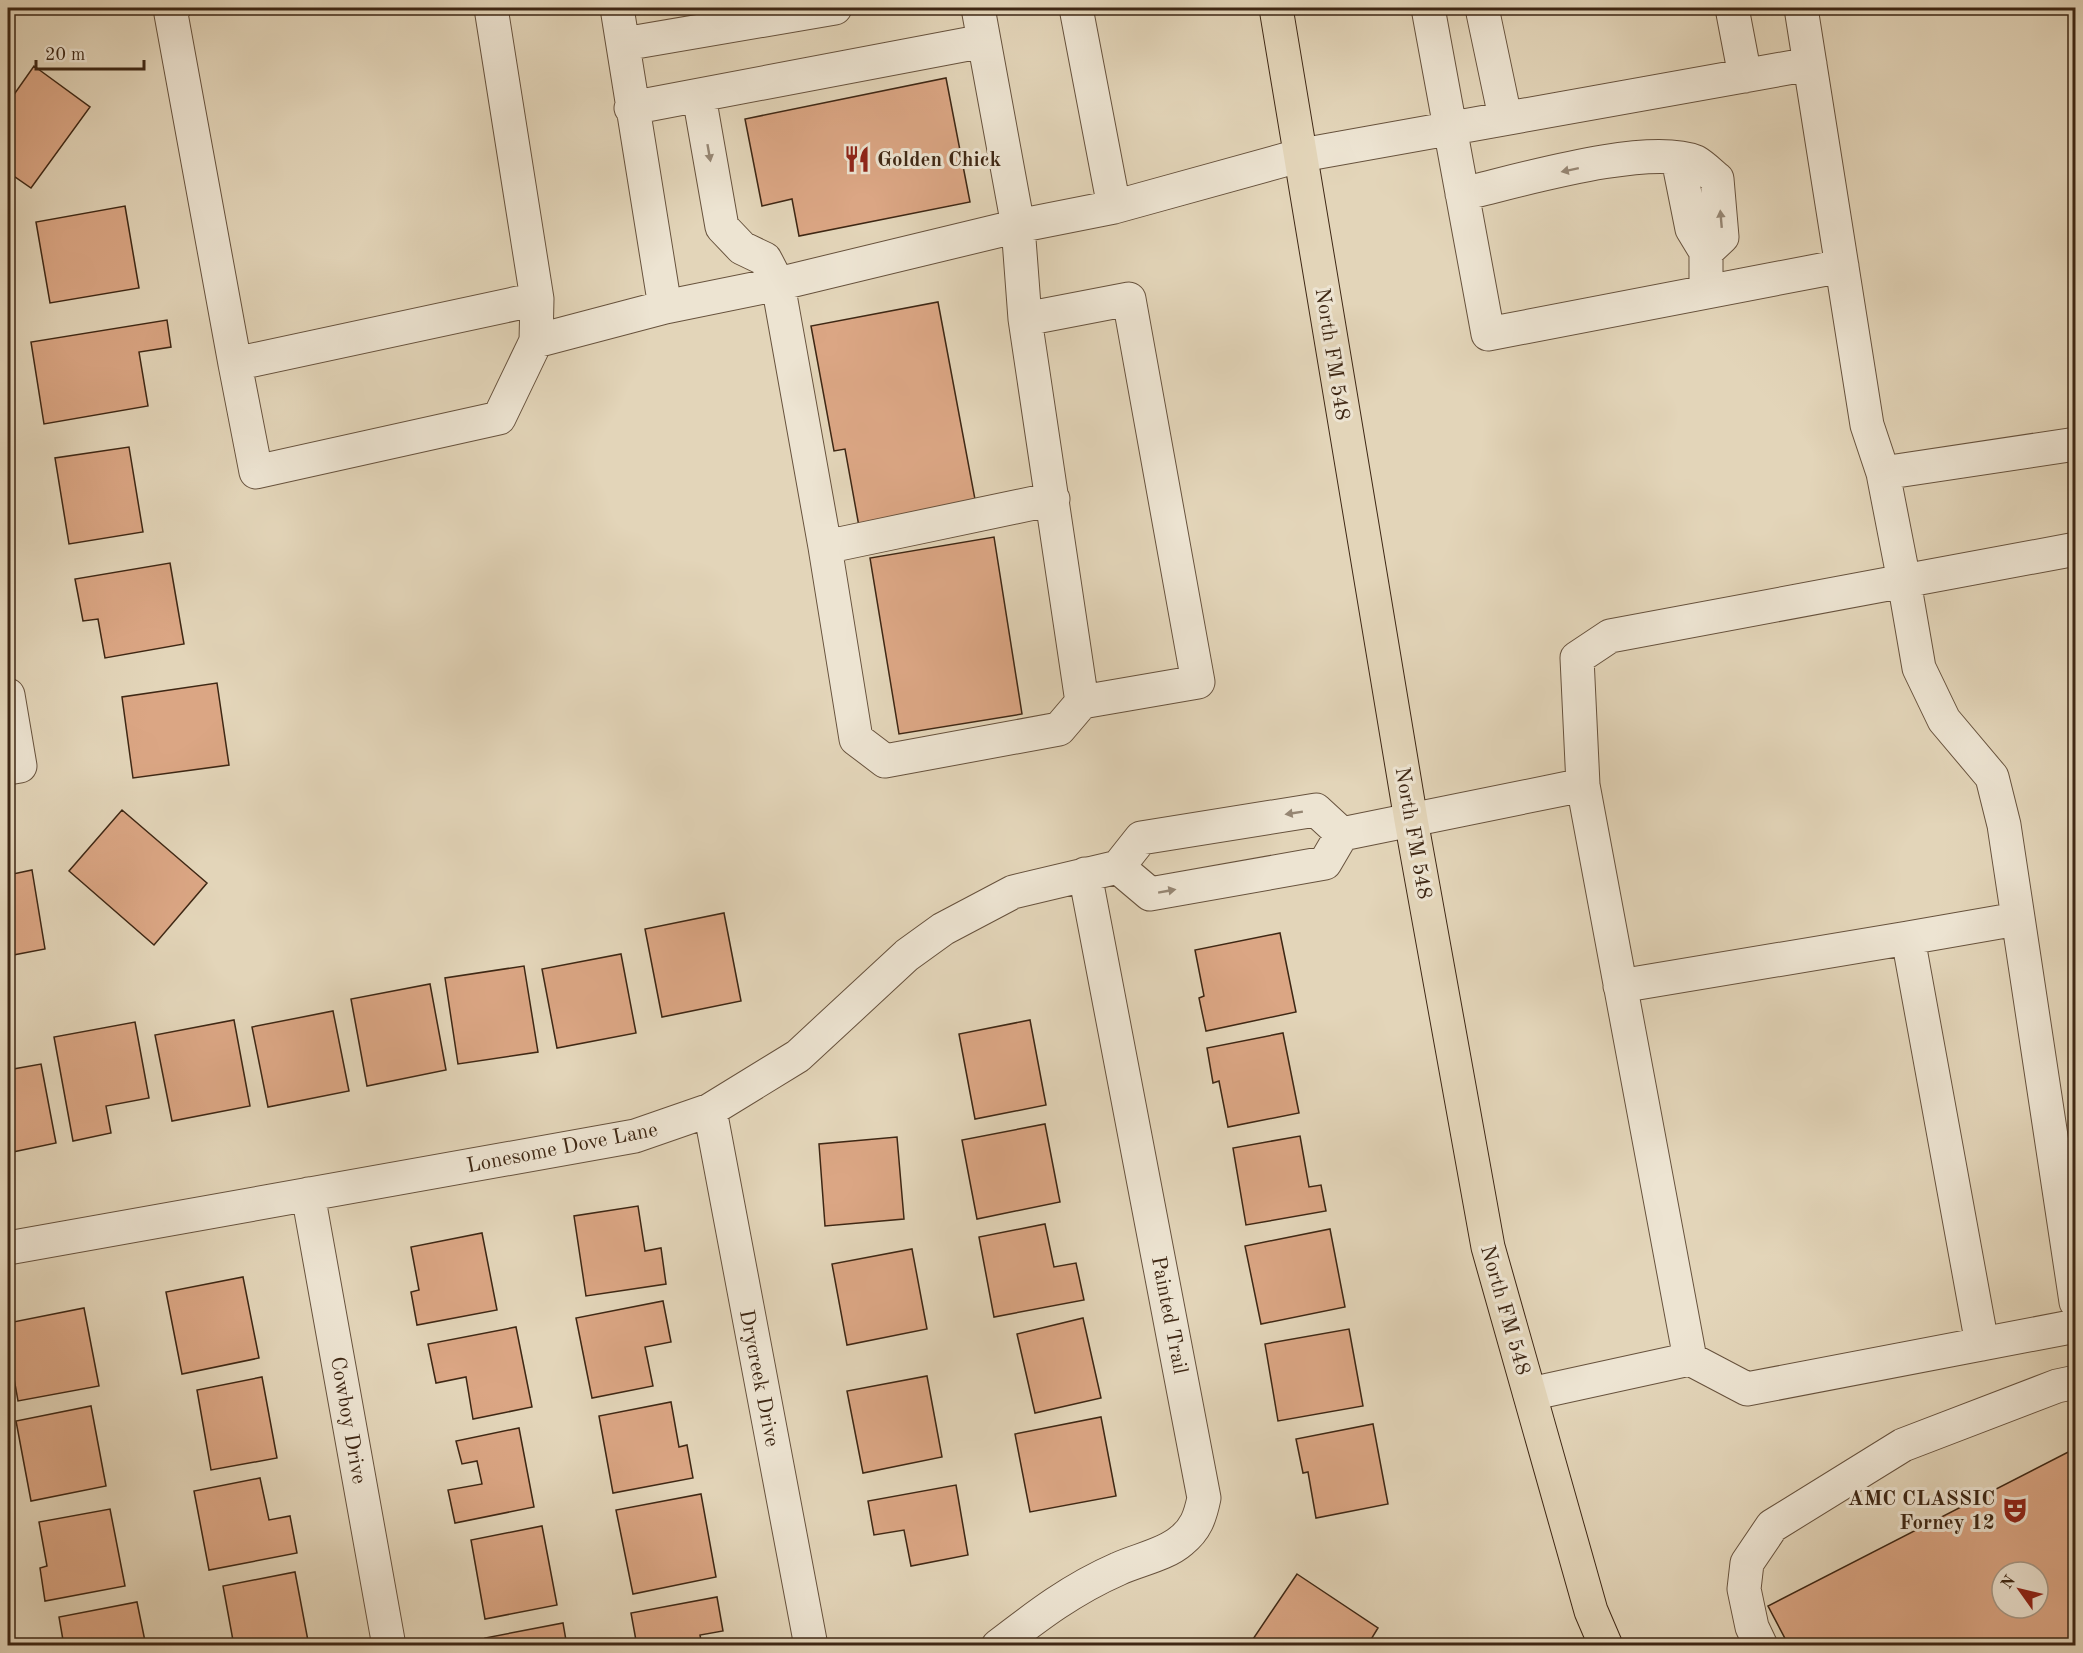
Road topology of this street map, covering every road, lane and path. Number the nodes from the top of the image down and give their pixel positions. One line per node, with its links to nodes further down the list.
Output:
1 (174, 8): 31 (street)
2 (491, 8): 27 (street)
3 (617, 8): 13 (street)
4 (835, 8): 13 (street)
5 (978, 8): 12 (street)
6 (1076, 8): 22 (street)
7 (1276, 8): 20 (main road, North FM 548)
8 (1428, 8): 19 (street)
9 (1482, 8): 18 (street)
10 (1732, 8): 15 (street)
11 (1801, 8): 14 (street)
12 (984, 41): 16 (street); 23 (street)
13 (624, 44): 17 (street)
14 (1810, 64): 15 (street); 24 (street)
15 (1745, 76): 18 (street)
16 (699, 96): 17 (street); 25 (street, one-way to 25)
17 (631, 108): 28 (street)
18 (1505, 117): 19 (street)
19 (1449, 129): 20 (street); 21 (street)
20 (1302, 155): 22 (street); 42 (main road, North FM 548)
21 (1462, 194): 26 (street); 26 (street, one-way to 21)
22 (1114, 207): 23 (street)
23 (1018, 226): 25 (street); 29 (street)
24 (1842, 266): 26 (street); 33 (street)
25 (778, 284): 28 (street); 35 (street)
26 (1706, 291)
27 (537, 299): 30 (street); 31 (street)
28 (665, 307): 30 (street)
29 (1025, 319): 34 (street); 39 (street)
30 (536, 341): 31 (street)
31 (235, 364)
32 (2076, 444): 33 (street)
33 (1883, 473): 37 (street)
34 (1053, 499): 35 (street); 39 (street)
35 (825, 547): 39 (street)
36 (2076, 549): 37 (street)
37 (1904, 581): 41 (street); 46 (street)
38 (8, 695): 40 (street)
39 (1082, 702)
40 (14, 767)
41 (1583, 785): 42 (street); 48 (street)
42 (1411, 820): 43 (street); 57 (main road, North FM 548)
43 (1342, 834): 44 (street, one-way to 44); 44 (street, one-way to 43)
44 (1119, 867): 45 (street, Lonesome Dove Lane)
45 (1085, 874): 49 (street, Lonesome Dove Lane); 60 (street, Painted Trail)
46 (2017, 919): 47 (street); 52 (street)
47 (1908, 938): 48 (street); 54 (street)
48 (1620, 986): 55 (street)
49 (710, 1110): 50 (street, Lonesome Dove Lane); 59 (street, Drycreek Drive)
50 (308, 1194): 51 (street, Lonesome Dove Lane); 58 (street, Cowboy Drive)
51 (8, 1248)
52 (2076, 1302)
53 (2076, 1326): 54 (street)
54 (1982, 1344): 55 (street)
55 (1690, 1359): 57 (street)
56 (2076, 1382): 62 (street)
57 (1530, 1394): 61 (main road, North FM 548)
58 (389, 1646)
59 (811, 1646)
60 (998, 1646)
61 (1606, 1646)
62 (1761, 1646)

